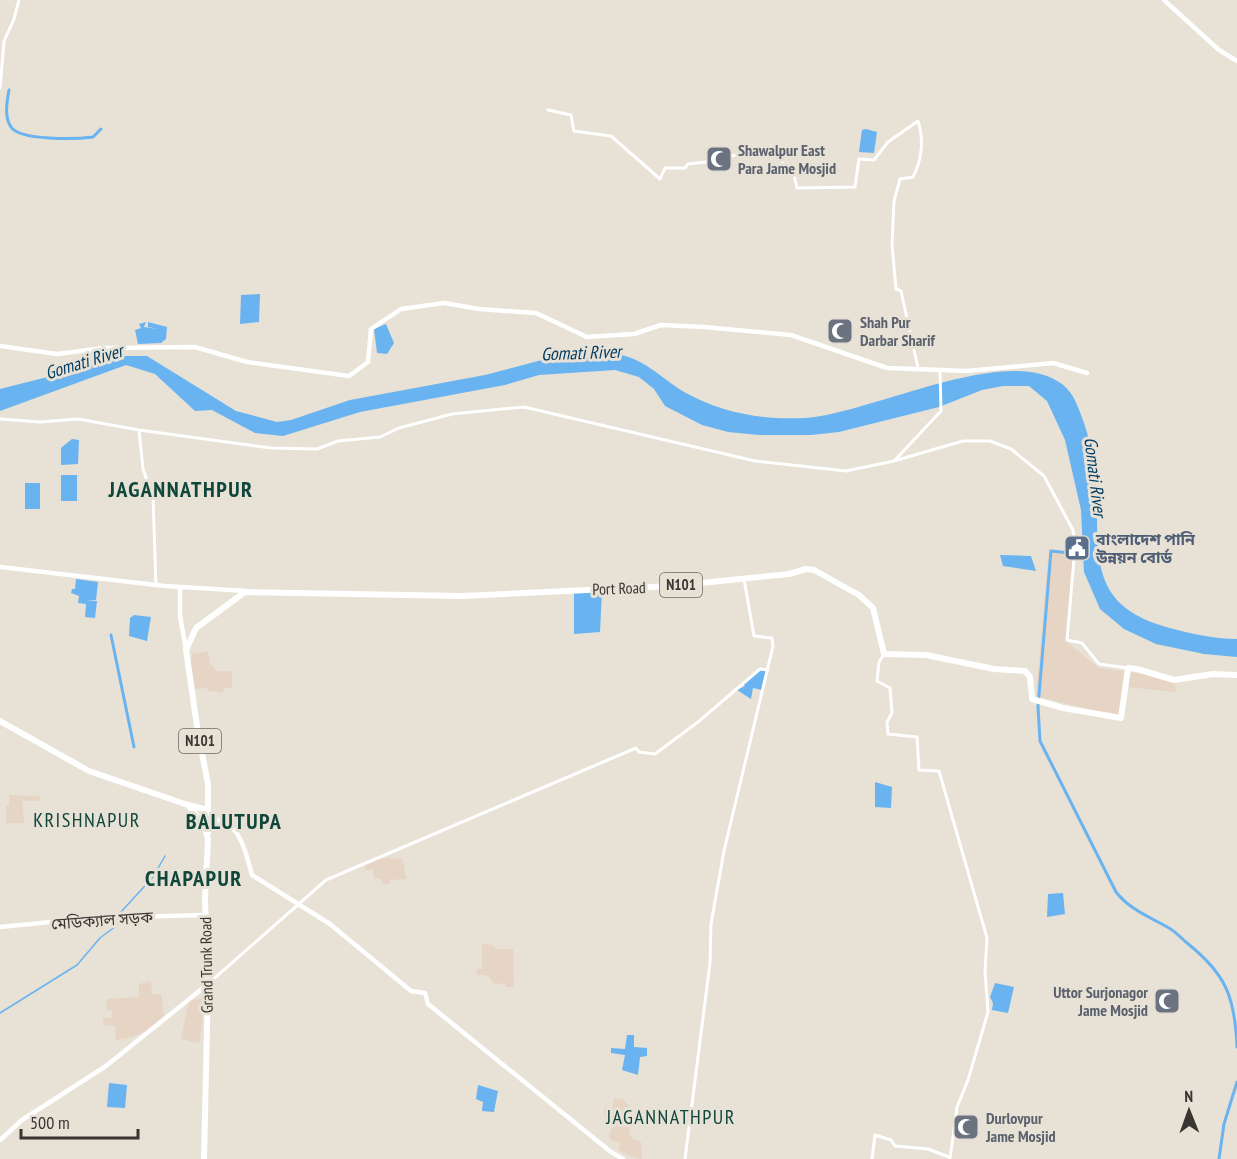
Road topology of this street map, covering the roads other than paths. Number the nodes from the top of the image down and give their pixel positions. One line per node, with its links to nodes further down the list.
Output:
1 (19, 0): 4 (street)
2 (1164, 0): 3 (main road)
3 (1237, 61)
4 (0, 88)
5 (548, 110): 7 (street)
6 (0, 346): 7 (main road)
7 (918, 368): 8 (main road)
8 (940, 369): 9 (main road); 12 (street)
9 (1087, 373)
10 (0, 418): 11 (street)
11 (139, 430): 12 (street); 15 (street)
12 (894, 461): 20 (street)
13 (0, 567): 15 (main road)
14 (744, 579): 17 (highway, Port Road / N101); 19 (highway, Port Road / N101); 21 (street)
15 (156, 585): 16 (main road)
16 (180, 587): 17 (main road); 18 (main road)
17 (247, 591): 18 (highway)
18 (186, 650): 25 (highway, N101)
19 (884, 654): 20 (highway); 33 (street)
20 (1128, 668): 22 (highway)
21 (768, 670): 28 (street); 36 (street)
22 (1237, 675)
23 (0, 722): 24 (highway)
24 (188, 805): 25 (highway); 27 (highway)
25 (208, 810): 26 (highway, N101)
26 (208, 818): 27 (highway, N101); 28 (main road)
27 (208, 833): 29 (highway, Grand Trunk Road)
28 (299, 905): 31 (street); 35 (main road)
29 (205, 915): 30 (main road, মেডিক্যাল সড়ক); 31 (highway, Grand Trunk Road)
30 (0, 927)
31 (208, 984): 32 (main road); 34 (highway, Grand Trunk Road)
32 (0, 1140)
33 (950, 1158): 37 (street)
34 (204, 1159)
35 (623, 1159)
36 (685, 1159)
37 (872, 1159)

